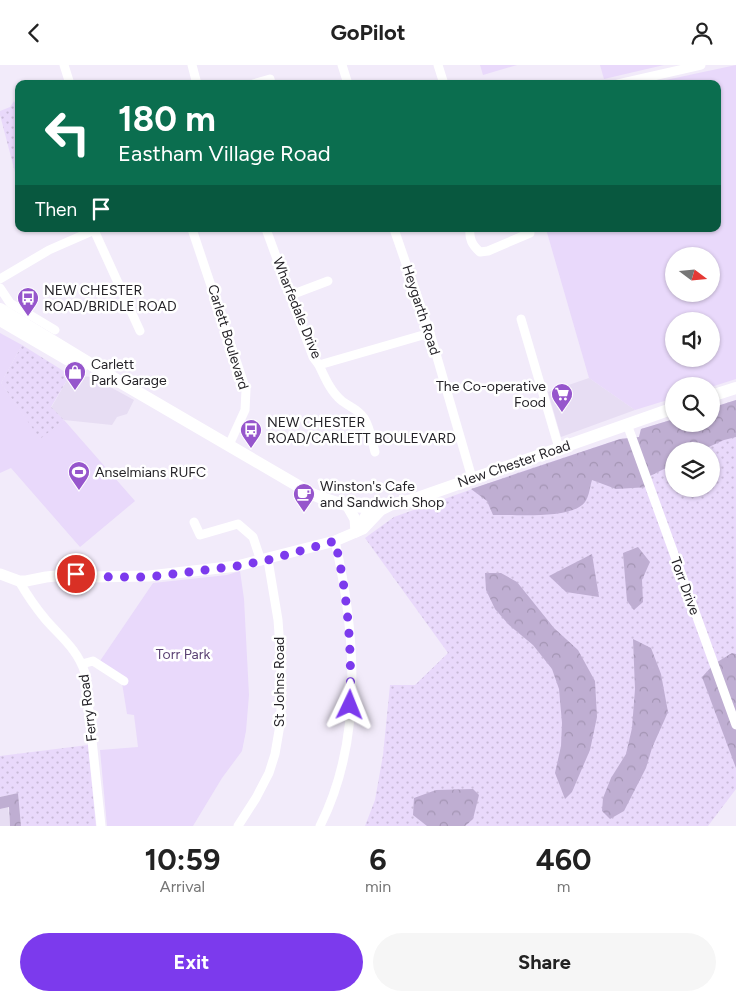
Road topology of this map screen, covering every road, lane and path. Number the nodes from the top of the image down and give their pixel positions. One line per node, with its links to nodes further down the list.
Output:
1 (64, 65): 6 (street)
2 (192, 65): 7 (street)
3 (342, 65): 8 (street)
4 (438, 65): 9 (street)
5 (701, 65): 10 (street)
6 (69, 80)
7 (196, 80)
8 (347, 80)
9 (443, 80)
10 (635, 80)
11 (89, 232): 18 (street)
12 (97, 232): 26 (street)
13 (193, 232): 34 (street, Carlett Boulevard)
14 (267, 232): 21 (street, Wharfedale Drive)
15 (395, 232): 27 (street, Heygarth Road)
16 (470, 232): 17 (street)
17 (530, 233)
18 (0, 279)
19 (328, 281): 21 (street)
20 (0, 288): 25 (street)
21 (291, 295): 28 (street, Wharfedale Drive)
22 (0, 309): 29 (highway, New Chester Road)
23 (522, 319): 35 (street)
24 (0, 320): 29 (highway, New Chester Road)
25 (55, 330)
26 (140, 331)
27 (430, 333): 28 (street, Wharfedale Drive); 37 (street, Heygarth Road)
28 (319, 365): 36 (street)
29 (115, 379): 34 (highway, New Chester Road)
30 (736, 388): 31 (highway)
31 (720, 393)
32 (665, 411): 33 (highway, New Chester Road)
33 (627, 424): 35 (highway, New Chester Road); 49 (street, Torr Drive)
34 (229, 445): 38 (highway, New Chester Road)
35 (560, 448): 37 (highway, New Chester Road)
36 (375, 452)
37 (472, 478): 39 (highway, New Chester Road)
38 (347, 505): 40 (highway, New Chester Road); 42 (main road)
39 (390, 506): 40 (highway, New Chester Road); 42 (main road)
40 (371, 507): 42 (main road)
41 (194, 522): 44 (street, St Johns Road)
42 (356, 532): 43 (main road)
43 (335, 541): 44 (main road); 52 (street)
44 (264, 561): 46 (main road); 51 (street, St Johns Road)
45 (0, 574): 46 (main road)
46 (19, 581): 47 (street, Ferry Road)
47 (82, 665): 48 (street); 50 (street, Ferry Road)
48 (124, 681)
49 (736, 725)
50 (101, 826)
51 (238, 826)
52 (320, 826)

